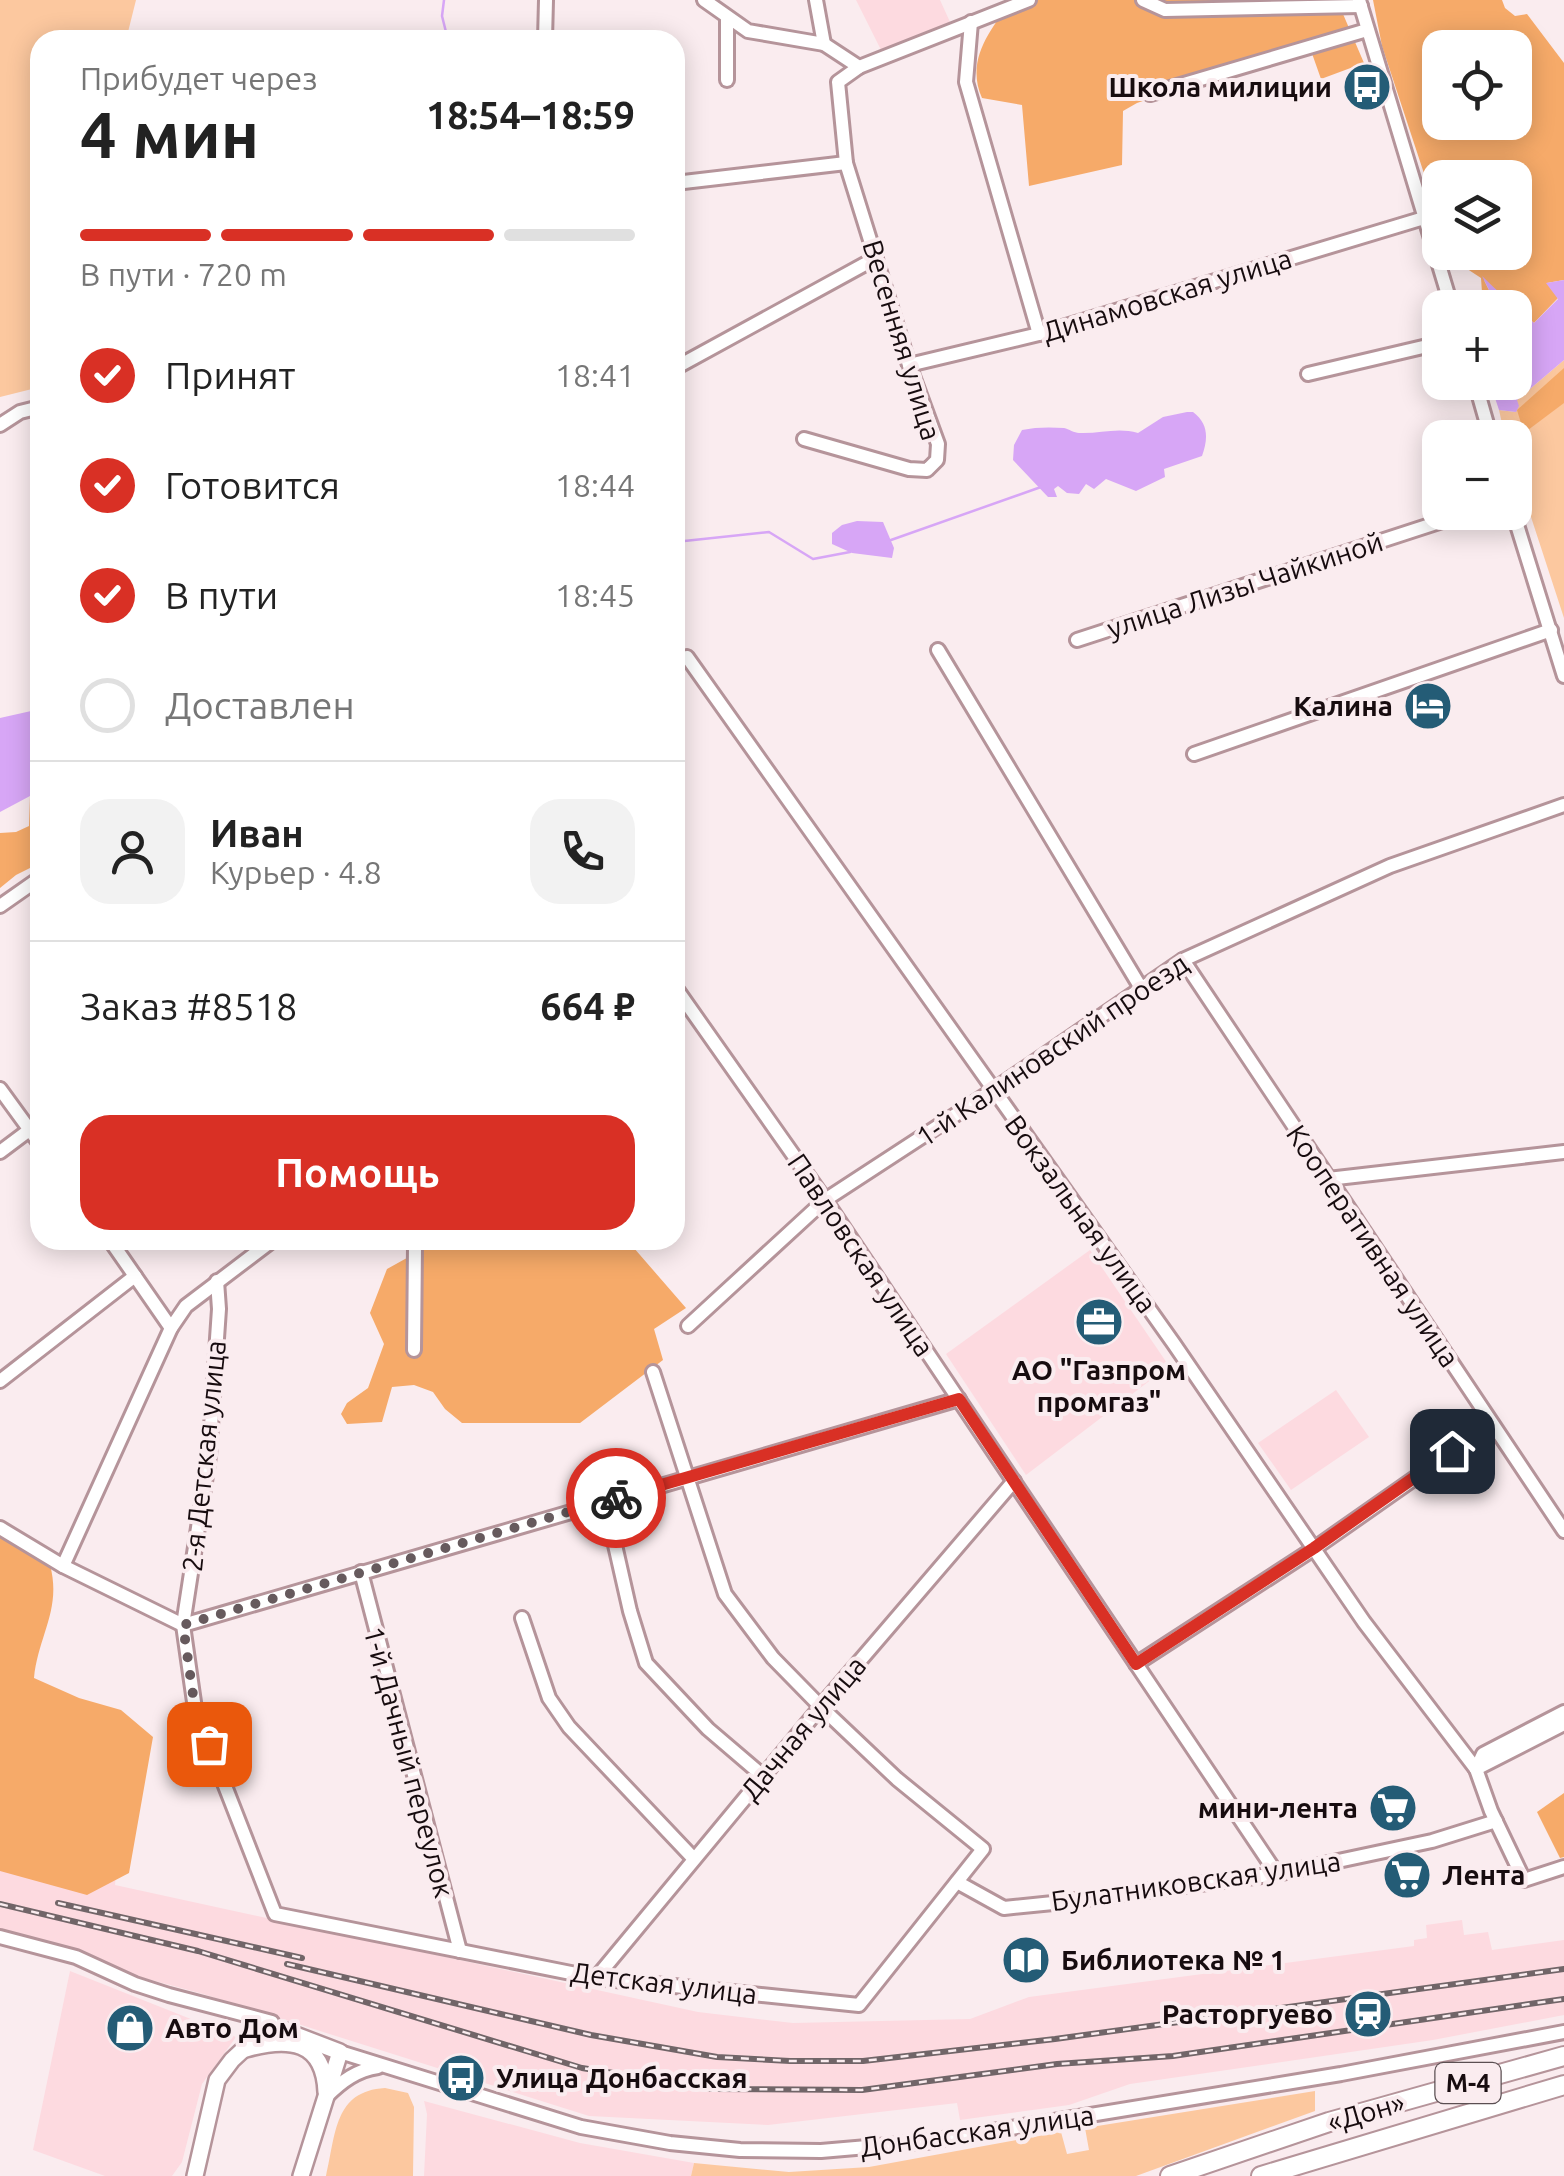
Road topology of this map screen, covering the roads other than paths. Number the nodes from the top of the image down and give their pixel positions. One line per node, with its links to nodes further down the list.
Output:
1 (546, 0): 9 (street)
2 (704, 0): 7 (street)
3 (816, 0): 11 (street)
4 (1029, 0): 8 (street)
5 (1143, 0): 6 (street)
6 (1360, 3): 10 (street)
7 (726, 18): 11 (street); 13 (street)
8 (971, 22): 12 (street); 20 (street)
9 (545, 30)
10 (1367, 30): 14 (street); 17 (street)
11 (824, 44): 12 (street)
12 (859, 68): 15 (street, Весенняя улица)
13 (727, 80)
14 (1150, 94)
15 (846, 163): 16 (street); 19 (street, Весенняя улица)
16 (685, 182)
17 (1422, 211)
18 (1422, 219): 20 (street, Динамовская улица)
19 (876, 258): 22 (street); 23 (street, Весенняя улица)
20 (1039, 334): 23 (street, Динамовская улица)
21 (1422, 347): 24 (street)
22 (685, 363)
23 (909, 365): 27 (street, Весенняя улица)
24 (1308, 374)
25 (30, 410): 26 (street)
26 (0, 425)
27 (804, 438)
28 (1422, 528): 31 (street, улица Лизы Чайкиной)
29 (1519, 530): 30 (street)
30 (1551, 630): 34 (street); 35 (street)
31 (1077, 640)
32 (938, 650): 40 (street)
33 (687, 657): 43 (street, Вокзальная улица)
34 (1564, 676)
35 (1194, 754)
36 (1564, 805): 39 (street, 1-й Калиновский проезд)
37 (30, 885): 38 (street)
38 (0, 906)
39 (1183, 960): 40 (street, 1-й Калиновский проезд); 48 (street, Кооперативная улица)
40 (1141, 988): 43 (street, 1-й Калиновский проезд)
41 (685, 1002): 49 (street, Павловская улица)
42 (0, 1089): 44 (street)
43 (992, 1091): 49 (street, 1-й Калиновский проезд); 67 (street, Вокзальная улица)
44 (30, 1121)
45 (30, 1130): 46 (street)
46 (0, 1152)
47 (1564, 1152): 48 (street)
48 (1328, 1179): 61 (street, Кооперативная улица)
49 (826, 1200): 55 (street, 1-й Калиновский проезд); 60 (street, Павловская улица)
50 (117, 1250): 53 (street)
51 (259, 1250): 54 (street)
52 (415, 1250): 57 (street)
53 (136, 1276): 56 (street); 59 (street)
54 (217, 1281): 56 (street); 71 (street, 2-я Детская улица)
55 (688, 1326)
56 (171, 1329): 68 (street)
57 (414, 1350)
58 (653, 1372): 62 (street)
59 (0, 1381)
60 (959, 1399): 62 (street); 63 (street, Павловская улица)
61 (1492, 1424): 66 (street, Кооперативная улица); 67 (street)
62 (686, 1478): 64 (street); 73 (street)
63 (1014, 1481): 72 (street, Павловская улица); 73 (street, Дачная улица)
64 (605, 1501): 69 (street); 77 (street)
65 (0, 1528): 68 (street)
66 (1564, 1531)
67 (1314, 1548): 72 (street); 76 (street, Вокзальная улица)
68 (62, 1566): 71 (street)
69 (361, 1572): 71 (street); 85 (street, 1-й Дачный переулок)
70 (522, 1618): 79 (street)
71 (183, 1625): 83 (street, 2-я Детская улица)
72 (1136, 1664): 81 (street, Павловская улица)
73 (821, 1706): 77 (street, Дачная улица); 82 (street, Детская улица)
74 (1564, 1712): 76 (street)
75 (1564, 1724): 76 (street)
76 (1476, 1769): 78 (street, Вокзальная улица)
77 (763, 1776): 79 (street, Дачная улица)
78 (1496, 1821): 80 (street, Вокзальная улица); 81 (street, Булатниковская улица)
79 (694, 1858): 86 (street, Дачная улица)
80 (1564, 1866)
81 (1278, 1874): 82 (street, Булатниковская улица)
82 (956, 1882): 86 (street, Детская улица)
83 (275, 1914): 85 (street, Детская улица)
84 (0, 1937): 88 (street, Донбасская улица)
85 (460, 1951): 86 (street, Детская улица)
86 (596, 1978)
87 (1564, 2032): 92 (street, Донбасская улица)
88 (269, 2034): 89 (main road); 90 (main road, Донбасская улица); 95 (main road)
89 (304, 2047): 90 (main road); 94 (main road)
90 (333, 2050): 92 (street, Донбасская улица); 94 (main road)
91 (1564, 2056): 97 (highway, «Дон» / М-4)
92 (383, 2066): 94 (street)
93 (1564, 2084): 98 (highway, «Дон» / М-4)
94 (326, 2098): 96 (main road)
95 (197, 2172)
96 (302, 2176)
97 (1170, 2176)
98 (1261, 2176)

